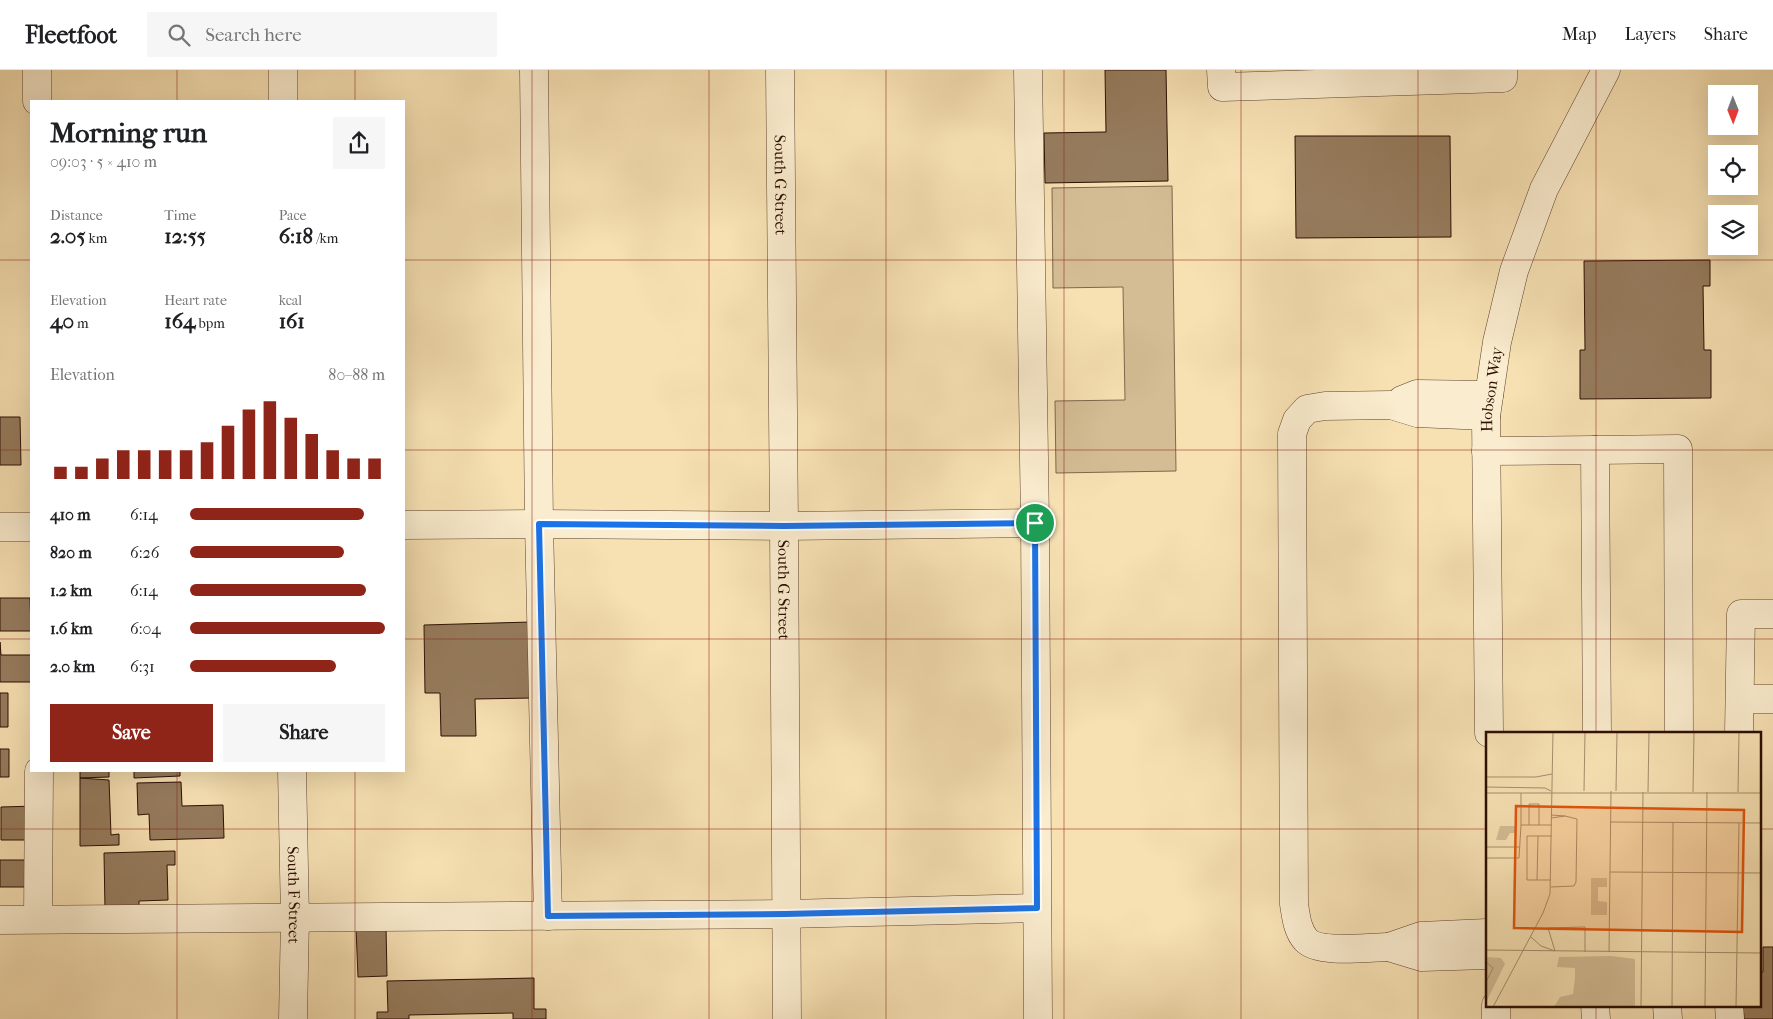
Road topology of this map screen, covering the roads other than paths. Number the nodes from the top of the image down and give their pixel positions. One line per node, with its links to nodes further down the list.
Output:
1 (37, 70): 9 (street)
2 (282, 70): 10 (street)
3 (534, 70): 15 (street)
4 (780, 70): 17 (street, South G Street)
5 (1028, 70): 14 (street)
6 (1221, 70): 7 (street)
7 (1503, 70)
8 (1606, 70): 11 (street, Hobson Way)
9 (38, 100)
10 (283, 100)
11 (1488, 406): 13 (street, Hobson Way); 36 (street)
12 (1595, 450): 13 (street); 24 (street); 25 (street)
13 (1486, 451): 23 (street, Hobson Way)
14 (1035, 523): 17 (street); 29 (street)
15 (539, 524): 16 (street); 17 (street); 31 (street)
16 (405, 525)
17 (784, 526): 30 (street, South G Street)
18 (0, 527): 19 (street)
19 (30, 527)
20 (1773, 614): 21 (street)
21 (1740, 699): 22 (street); 26 (street)
22 (1773, 699)
23 (1489, 732)
24 (1597, 732)
25 (1678, 732)
26 (1739, 732)
27 (39, 772): 33 (street)
28 (292, 772): 32 (street, South F Street)
29 (1037, 908): 30 (street); 44 (street)
30 (785, 914): 31 (street); 43 (street, South G Street)
31 (548, 916): 32 (street)
32 (294, 918): 33 (street); 42 (street, South F Street)
33 (38, 919): 34 (street)
34 (0, 920)
35 (1486, 934): 36 (street)
36 (1389, 947): 37 (street)
37 (1486, 955)
38 (1496, 1006): 45 (street)
39 (1595, 1006): 46 (street)
40 (1667, 1006): 47 (street)
41 (1730, 1006): 48 (street)
42 (293, 1019)
43 (787, 1019)
44 (1038, 1019)
45 (1496, 1019)
46 (1596, 1019)
47 (1668, 1019)
48 (1730, 1019)

